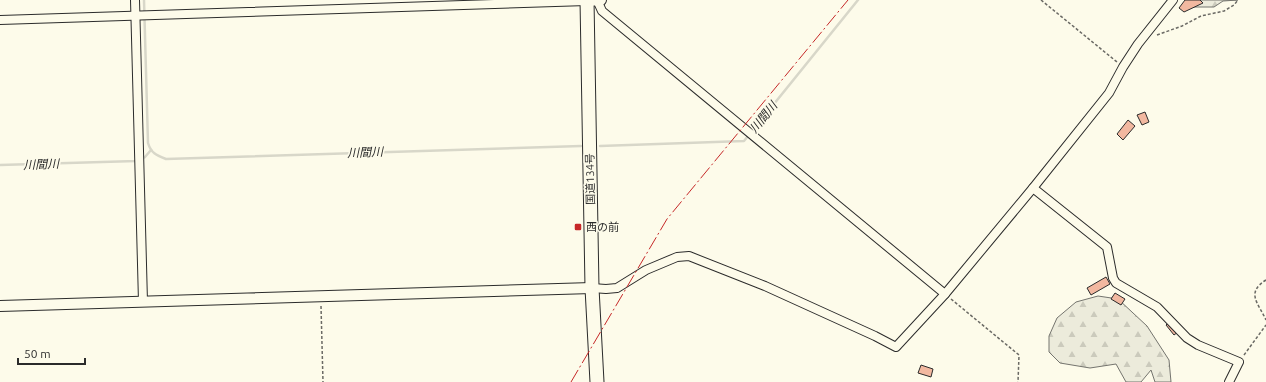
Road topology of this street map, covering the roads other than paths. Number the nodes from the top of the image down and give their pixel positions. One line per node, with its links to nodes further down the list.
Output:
1 (135, 0): 5 (street)
2 (590, 0): 3 (street); 5 (street); 8 (highway, 国道134号); 9 (street)
3 (601, 0)
4 (1173, 0): 7 (street)
5 (138, 16): 6 (street); 10 (street)
6 (0, 20)
7 (1033, 188): 9 (street); 13 (street)
8 (592, 288): 9 (street); 10 (street); 12 (highway, 国道134号)
9 (945, 294)
10 (143, 302): 11 (street)
11 (0, 306)
12 (597, 382)
13 (1229, 382)

